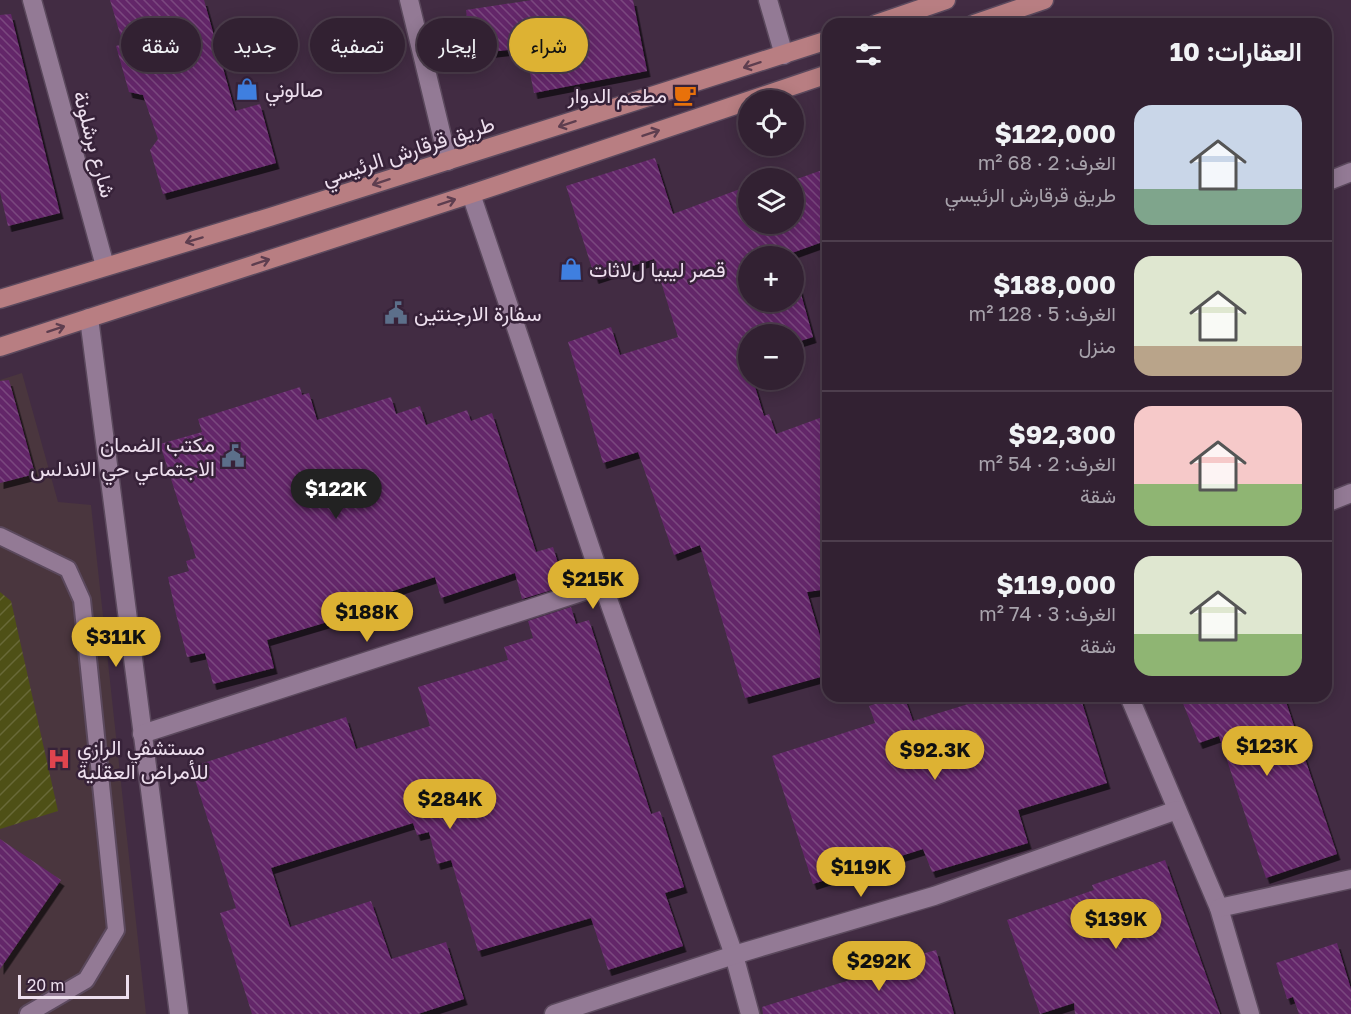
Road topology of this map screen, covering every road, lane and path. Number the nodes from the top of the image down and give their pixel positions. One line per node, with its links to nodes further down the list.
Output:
1 (32, 0): 15 (street, شارع برشلونة)
2 (409, 0): 11 (street)
3 (768, 0): 9 (street)
4 (946, 0): 6 (main road)
5 (1044, 0): 7 (main road)
6 (894, 18)
7 (992, 18)
8 (822, 42): 9 (main road, طريق قرقارش الرئيسي)
9 (784, 55): 11 (main road, طريق قرقارش الرئيسي, one-way to 11)
10 (822, 76): 14 (main road, one-way to 10)
11 (448, 161): 15 (main road, طريق قرقارش الرئيسي, one-way to 15)
12 (1351, 172): 13 (street)
13 (1332, 180)
14 (471, 194): 17 (main road, one-way to 14); 22 (street)
15 (105, 266): 16 (main road, طريق قرقارش الرئيسي)
16 (0, 299)
17 (88, 318): 18 (main road, one-way to 17); 24 (street)
18 (0, 347)
19 (1351, 493): 20 (street)
20 (1332, 500)
21 (0, 536): 29 (lane)
22 (603, 585): 24 (street); 28 (street)
23 (1132, 702): 25 (street)
24 (142, 734): 30 (street)
25 (1177, 810): 27 (street); 28 (street)
26 (1351, 879): 27 (street)
27 (1219, 908): 33 (street)
28 (734, 955): 31 (street); 32 (street)
29 (28, 1014)
30 (179, 1014)
31 (554, 1014)
32 (750, 1014)
33 (1250, 1014)

